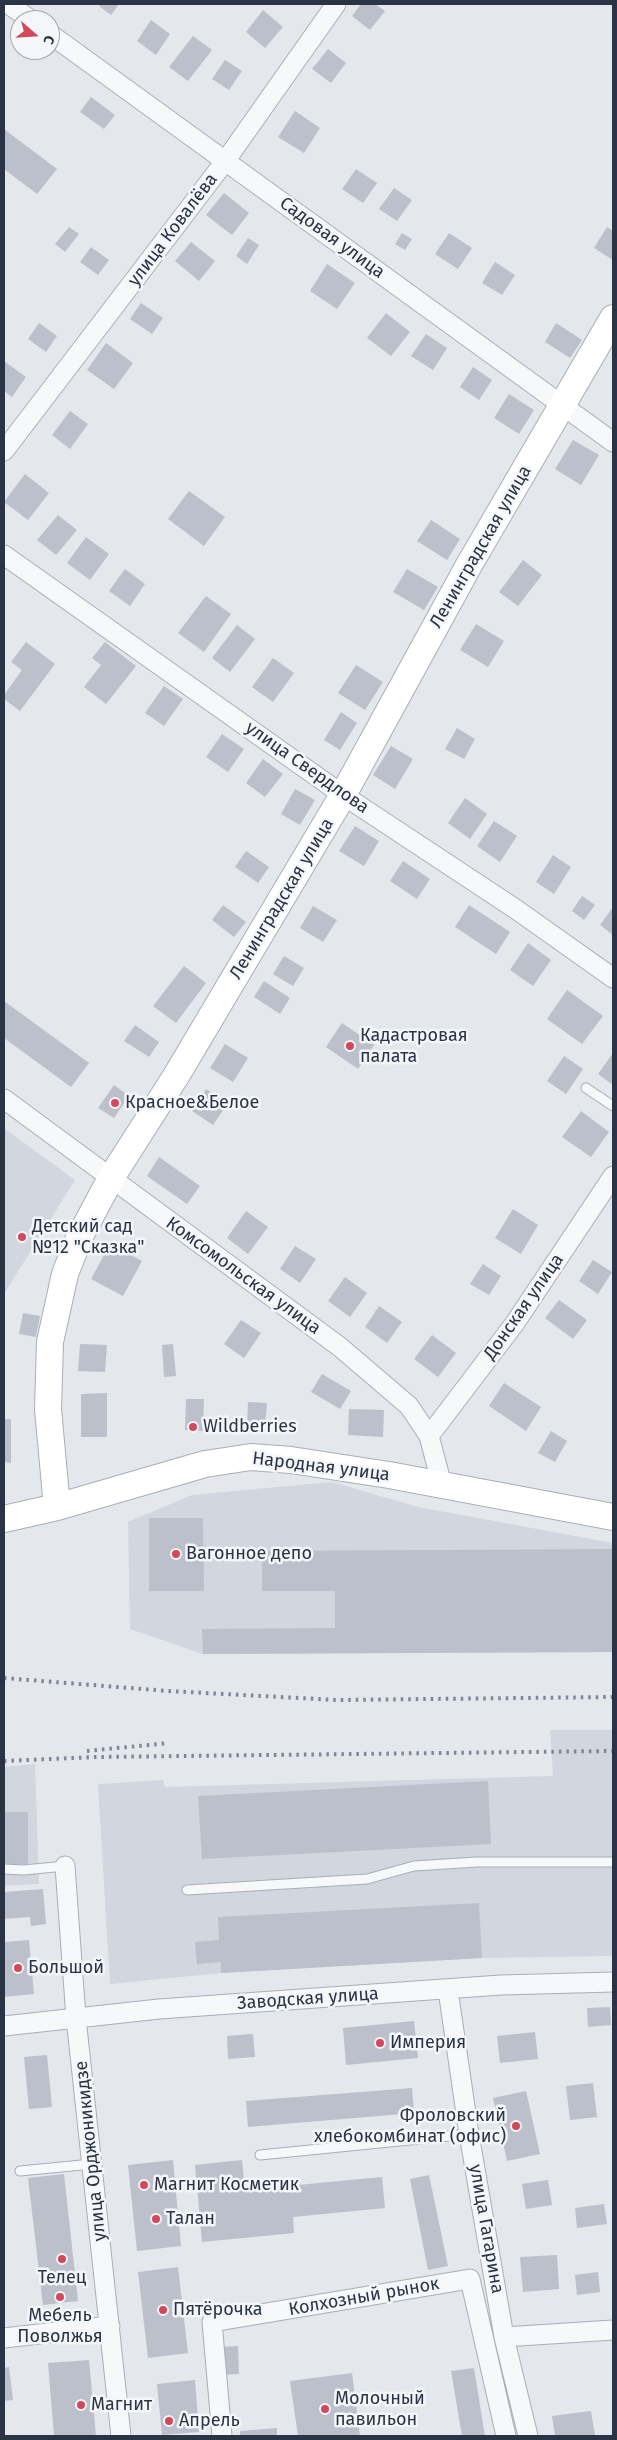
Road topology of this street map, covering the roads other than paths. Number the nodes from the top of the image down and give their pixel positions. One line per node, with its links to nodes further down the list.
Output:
1 (336, 4): 3 (street, улица Ковалёва)
2 (60, 41): 3 (street, Садовая улица)
3 (226, 160): 5 (street, Садовая улица); 7 (street, улица Ковалёва)
4 (613, 318): 5 (street, Ленинградская улица)
5 (563, 407): 6 (street, Садовая улица); 9 (street, Ленинградская улица)
6 (613, 442)
7 (4, 450)
8 (4, 555): 9 (street, улица Свердлова)
9 (343, 796): 10 (street, улица Свердлова); 15 (street, Ленинградская улица)
10 (613, 978)
11 (586, 1088): 13 (lane)
12 (4, 1099): 15 (street, Комсомольская улица)
13 (613, 1106)
14 (613, 1176): 16 (street, Донская улица)
15 (111, 1178): 16 (street, Комсомольская улица); 18 (street, Ленинградская улица)
16 (429, 1436): 17 (street, Комсомольская улица)
17 (442, 1485): 18 (street, Народная улица); 19 (street, Народная улица)
18 (57, 1507): 20 (street, Народная улица)
19 (613, 1517)
20 (4, 1519)
21 (613, 1862): 24 (lane)
22 (65, 1866): 23 (lane); 27 (street, улица Орджоникидзе)
23 (4, 1869)
24 (187, 1890)
25 (613, 1982): 26 (street, Заводская улица)
26 (448, 1990): 27 (street, Заводская улица); 29 (street, улица Гагарина)
27 (76, 2018): 28 (street, Заводская улица); 31 (street, улица Орджоникидзе)
28 (4, 2026)
29 (469, 2134): 30 (lane); 35 (street, улица Гагарина)
30 (260, 2155)
31 (92, 2164): 32 (lane); 33 (street, улица Орджоникидзе)
32 (20, 2171)
33 (110, 2326): 36 (street); 37 (street, улица Орджоникидзе)
34 (613, 2330): 35 (street)
35 (504, 2337): 40 (street, улица Гагарина)
36 (4, 2338)
37 (122, 2436)
38 (222, 2436): 39 (street, Колхозный рынок)
39 (506, 2436)
40 (528, 2436)

